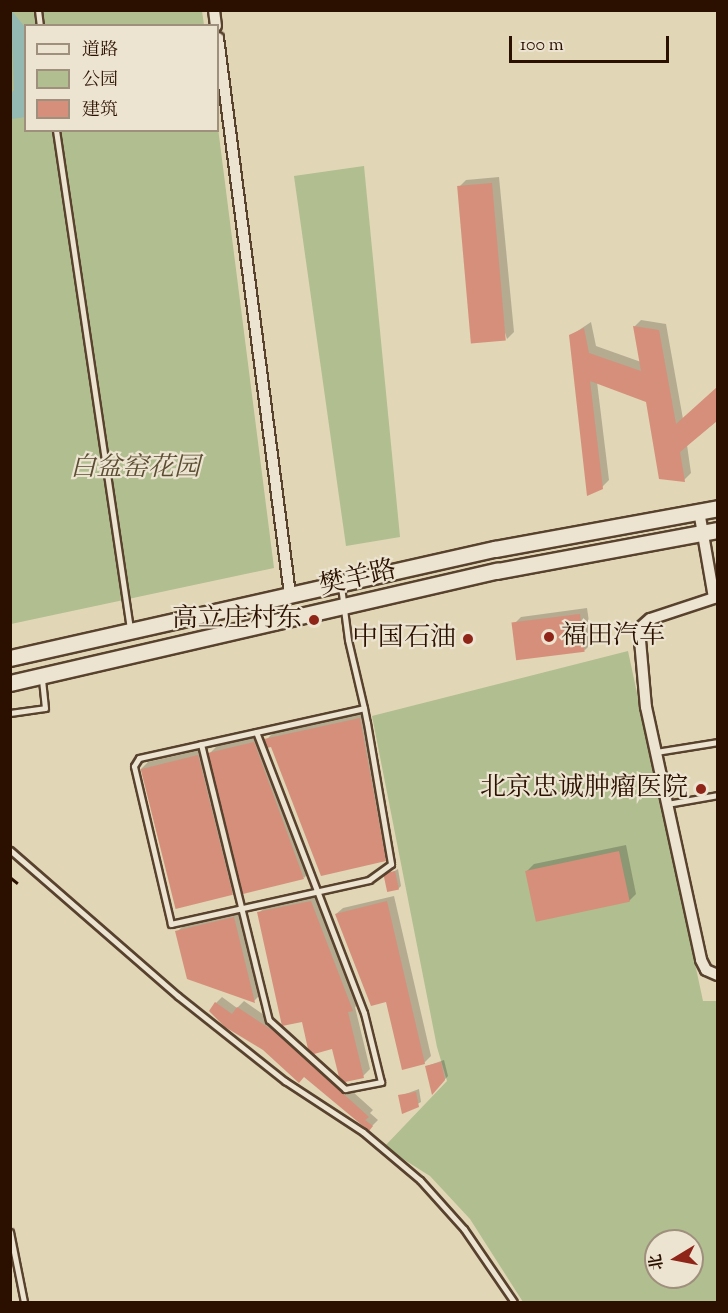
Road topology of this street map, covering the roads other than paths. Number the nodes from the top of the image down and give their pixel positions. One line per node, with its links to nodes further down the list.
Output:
1 (219, 46): 7 (street)
2 (56, 132): 9 (lane)
3 (717, 508): 4 (main road, 樊羊路)
4 (699, 511): 5 (street); 6 (main road, 樊羊路)
5 (710, 531): 8 (main road, 樊羊路); 18 (street)
6 (341, 584): 7 (main road, 樊羊路); 8 (lane)
7 (290, 595): 9 (main road, 樊羊路)
8 (343, 606): 11 (main road, 樊羊路); 13 (lane)
9 (130, 630): 10 (main road, 樊羊路)
10 (10, 658)
11 (41, 676): 12 (main road, 樊羊路); 14 (lane)
12 (10, 683)
13 (364, 708): 15 (lane); 22 (lane)
14 (10, 712)
15 (256, 732): 17 (lane); 22 (lane)
16 (717, 742): 18 (lane)
17 (201, 744): 23 (lane); 23 (lane)
18 (656, 752): 20 (street)
19 (717, 795): 20 (lane)
20 (667, 804): 24 (street)
21 (10, 850): 27 (lane)
22 (317, 891): 23 (lane); 23 (lane)
23 (241, 909)
24 (717, 975)
25 (10, 1232): 26 (lane)
26 (24, 1302)
27 (514, 1302)

